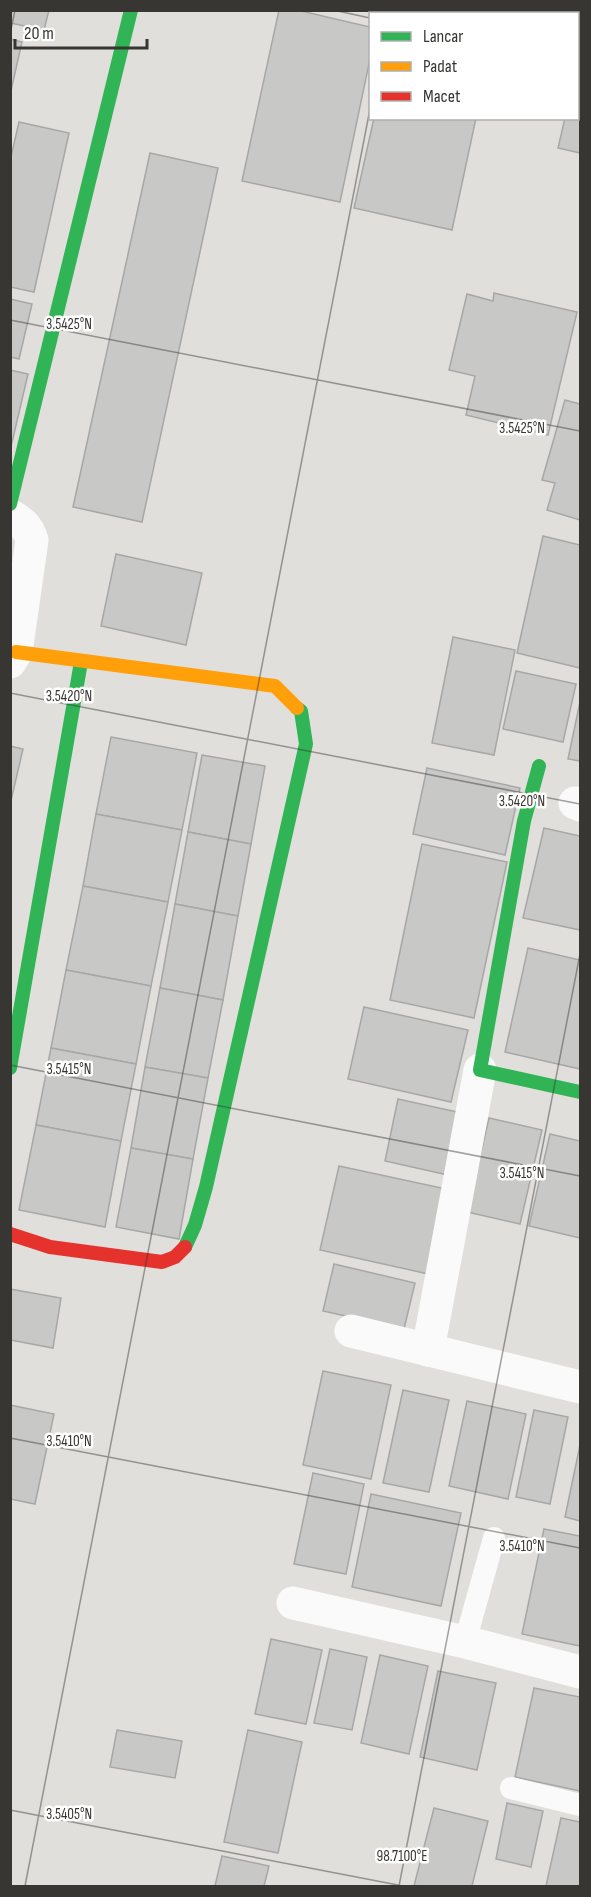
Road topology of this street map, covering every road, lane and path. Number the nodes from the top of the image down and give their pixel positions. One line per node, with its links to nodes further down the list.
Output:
1 (131, 10): 2 (street)
2 (10, 504)
3 (10, 515): 4 (street)
4 (13, 657): 5 (street)
5 (81, 662): 7 (street); 10 (street)
6 (539, 766): 8 (street)
7 (10, 1068)
8 (480, 1070): 9 (street); 12 (street)
9 (580, 1092)
10 (10, 1234)
11 (351, 1331): 12 (street)
12 (428, 1350): 13 (street)
13 (580, 1388)
14 (494, 1538): 16 (lane)
15 (293, 1603): 16 (street)
16 (465, 1642): 17 (street)
17 (580, 1672)
18 (511, 1788): 19 (lane)
19 (580, 1804)

